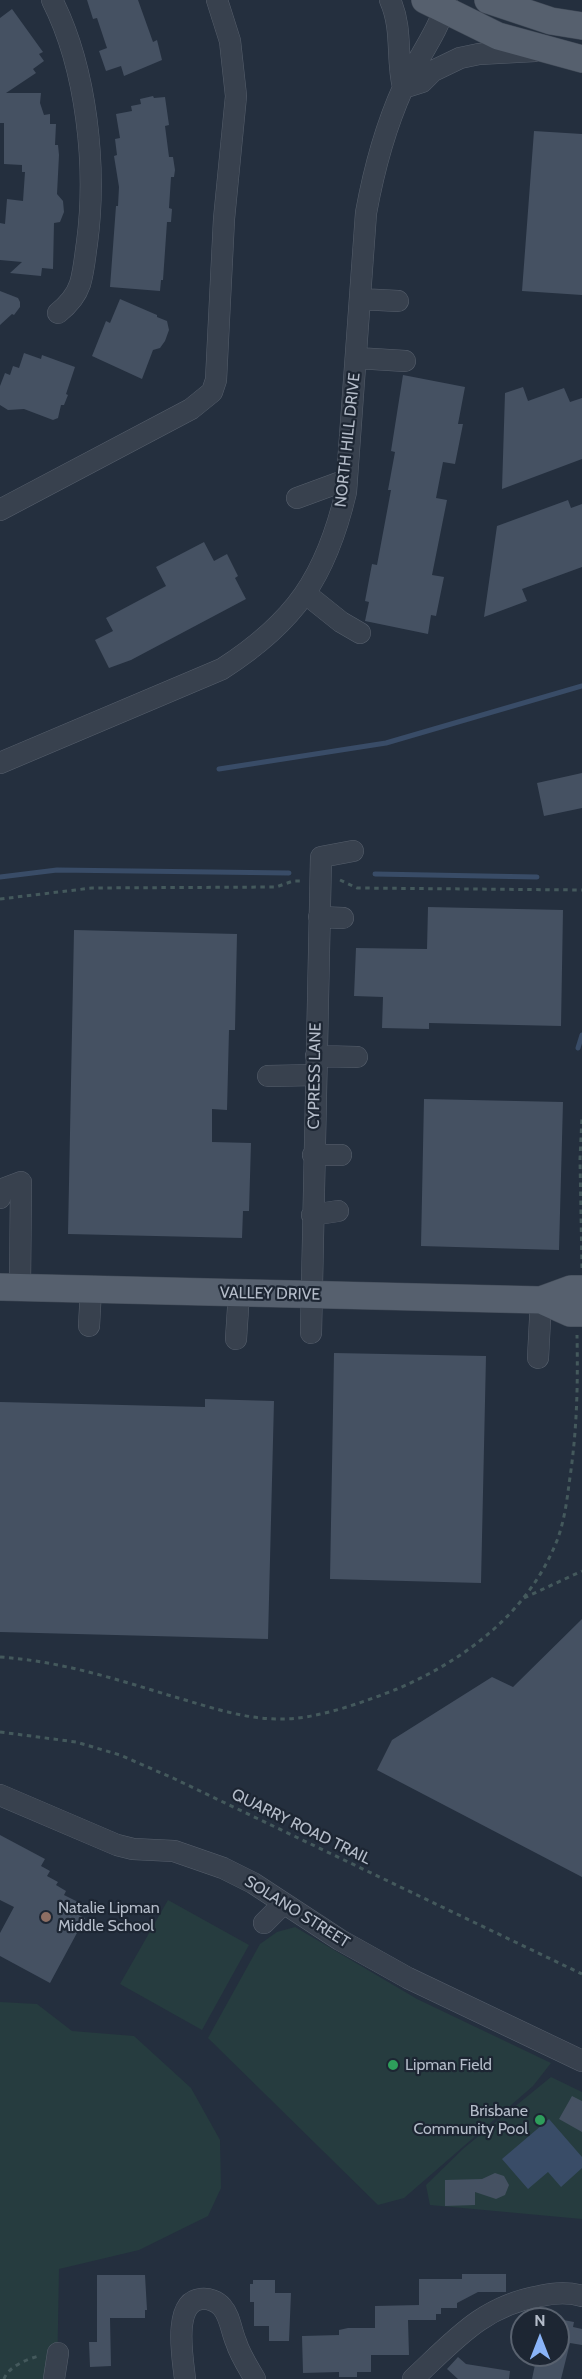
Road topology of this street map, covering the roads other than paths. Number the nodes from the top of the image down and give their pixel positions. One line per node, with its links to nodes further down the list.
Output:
1 (52, 0): 12 (street)
2 (217, 0): 17 (street)
3 (390, 0): 9 (street)
4 (488, 0): 6 (main road)
5 (444, 3): 7 (main road); 9 (street, NORTH HILL DRIVE)
6 (582, 26)
7 (543, 50): 8 (main road); 9 (street)
8 (582, 59)
9 (403, 88): 10 (street, NORTH HILL DRIVE)
10 (360, 299): 11 (street); 13 (street, NORTH HILL DRIVE)
11 (398, 302)
12 (58, 313)
13 (357, 358): 14 (street); 15 (street, NORTH HILL DRIVE)
14 (405, 361)
15 (346, 480): 16 (street); 18 (street, NORTH HILL DRIVE)
16 (297, 498)
17 (0, 510)
18 (306, 594): 19 (street); 20 (street, NORTH HILL DRIVE)
19 (360, 633)
20 (0, 763)
21 (353, 851): 22 (street, CYPRESS LANE)
22 (319, 917): 23 (street); 25 (street, CYPRESS LANE)
23 (343, 918)
24 (357, 1057): 25 (street)
25 (316, 1066): 26 (street); 27 (street, CYPRESS LANE)
26 (268, 1076)
27 (314, 1155): 28 (street); 31 (street, CYPRESS LANE)
28 (341, 1155)
29 (0, 1197): 32 (street)
30 (338, 1211): 31 (street)
31 (312, 1215): 36 (street, CYPRESS LANE)
32 (10, 1287): 33 (main road, VALLEY DRIVE)
33 (91, 1289): 35 (main road, VALLEY DRIVE); 39 (street)
34 (582, 1289): 37 (main road, VALLEY DRIVE)
35 (239, 1293): 36 (main road, VALLEY DRIVE); 41 (street)
36 (310, 1295): 37 (main road, VALLEY DRIVE); 40 (street, CYPRESS LANE)
37 (541, 1300): 38 (main road, VALLEY DRIVE); 42 (street)
38 (580, 1319)
39 (89, 1326)
40 (311, 1333)
41 (236, 1339)
42 (538, 1358)
43 (0, 1796): 44 (street, SOLANO STREET)
44 (283, 1904): 45 (street); 46 (street, SOLANO STREET)
45 (264, 1923)
46 (582, 2061)
47 (582, 2296): 52 (street)
48 (58, 2352): 49 (street)
49 (54, 2379)
50 (185, 2379): 51 (street)
51 (255, 2379)
52 (413, 2379)

